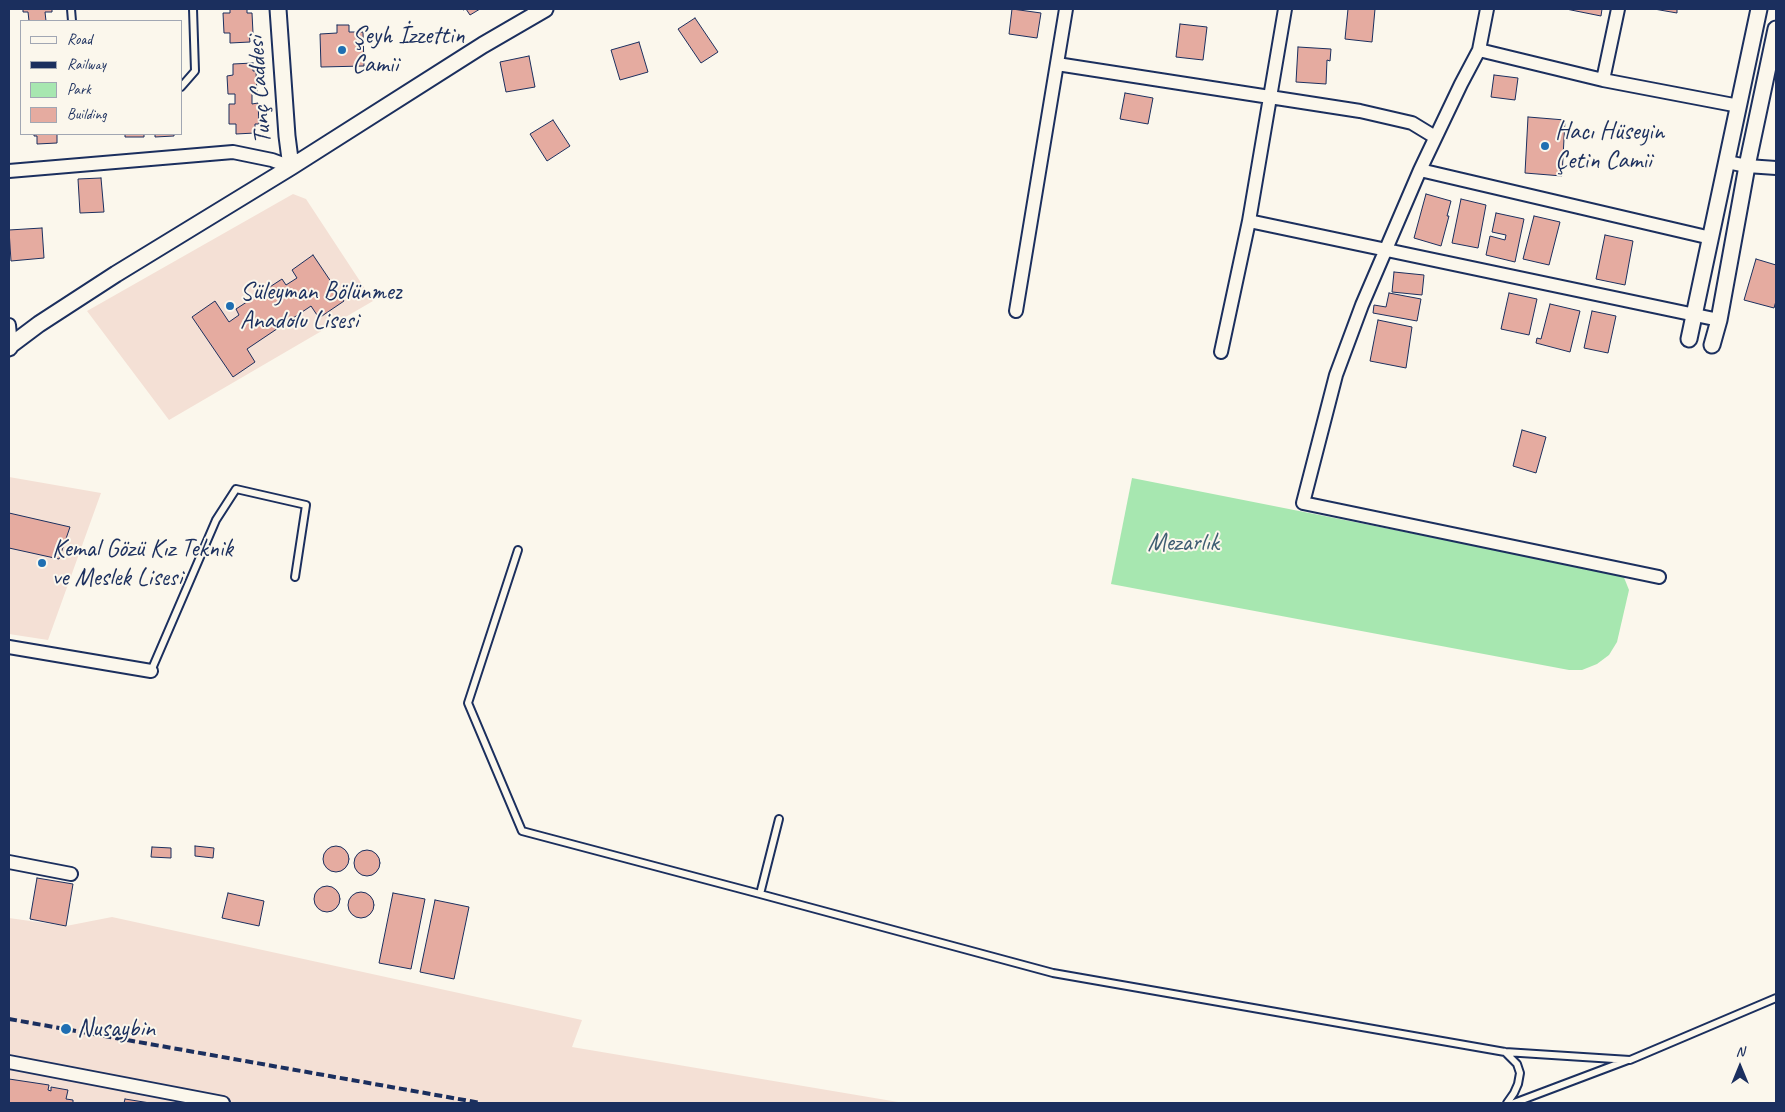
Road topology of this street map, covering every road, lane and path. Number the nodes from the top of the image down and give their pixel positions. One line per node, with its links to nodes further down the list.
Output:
1 (193, 9): 13 (lane)
2 (278, 9): 19 (street, Tunç Caddesi)
3 (545, 9): 19 (street)
4 (1066, 9): 11 (street)
5 (1285, 9): 14 (street)
6 (1487, 9): 10 (street)
7 (1618, 9): 12 (street)
8 (1759, 9): 15 (street)
9 (1776, 32): 18 (street)
10 (1479, 50): 12 (street); 16 (street)
11 (1057, 64): 14 (street); 26 (street)
12 (1603, 80): 15 (street)
13 (182, 86)
14 (1271, 96): 16 (street); 23 (street)
15 (1738, 106): 17 (street)
16 (1435, 137): 21 (street)
17 (1727, 162): 18 (street); 24 (street)
18 (1747, 166): 20 (street); 28 (street)
19 (291, 167): 22 (street); 32 (street)
20 (1776, 168)
21 (1420, 170): 24 (street); 25 (street)
22 (9, 171)
23 (1249, 221): 25 (street); 33 (street)
24 (1711, 238): 27 (street)
25 (1386, 249): 27 (street); 36 (street)
26 (1016, 311)
27 (1693, 314): 28 (street); 30 (street)
28 (1719, 320): 31 (street)
29 (9, 325): 32 (street)
30 (1689, 338)
31 (1712, 345)
32 (10, 347)
33 (1221, 352)
34 (518, 550): 42 (lane)
35 (295, 577): 38 (lane)
36 (1659, 577)
37 (9, 646): 38 (street)
38 (152, 671)
39 (778, 819): 42 (lane)
40 (9, 862): 41 (street)
41 (71, 874)
42 (760, 894): 44 (lane)
43 (1776, 998): 45 (lane)
44 (1505, 1052): 45 (lane); 48 (lane)
45 (1630, 1060): 49 (lane)
46 (9, 1062): 47 (street)
47 (223, 1103)
48 (1507, 1103)
49 (1514, 1103)

